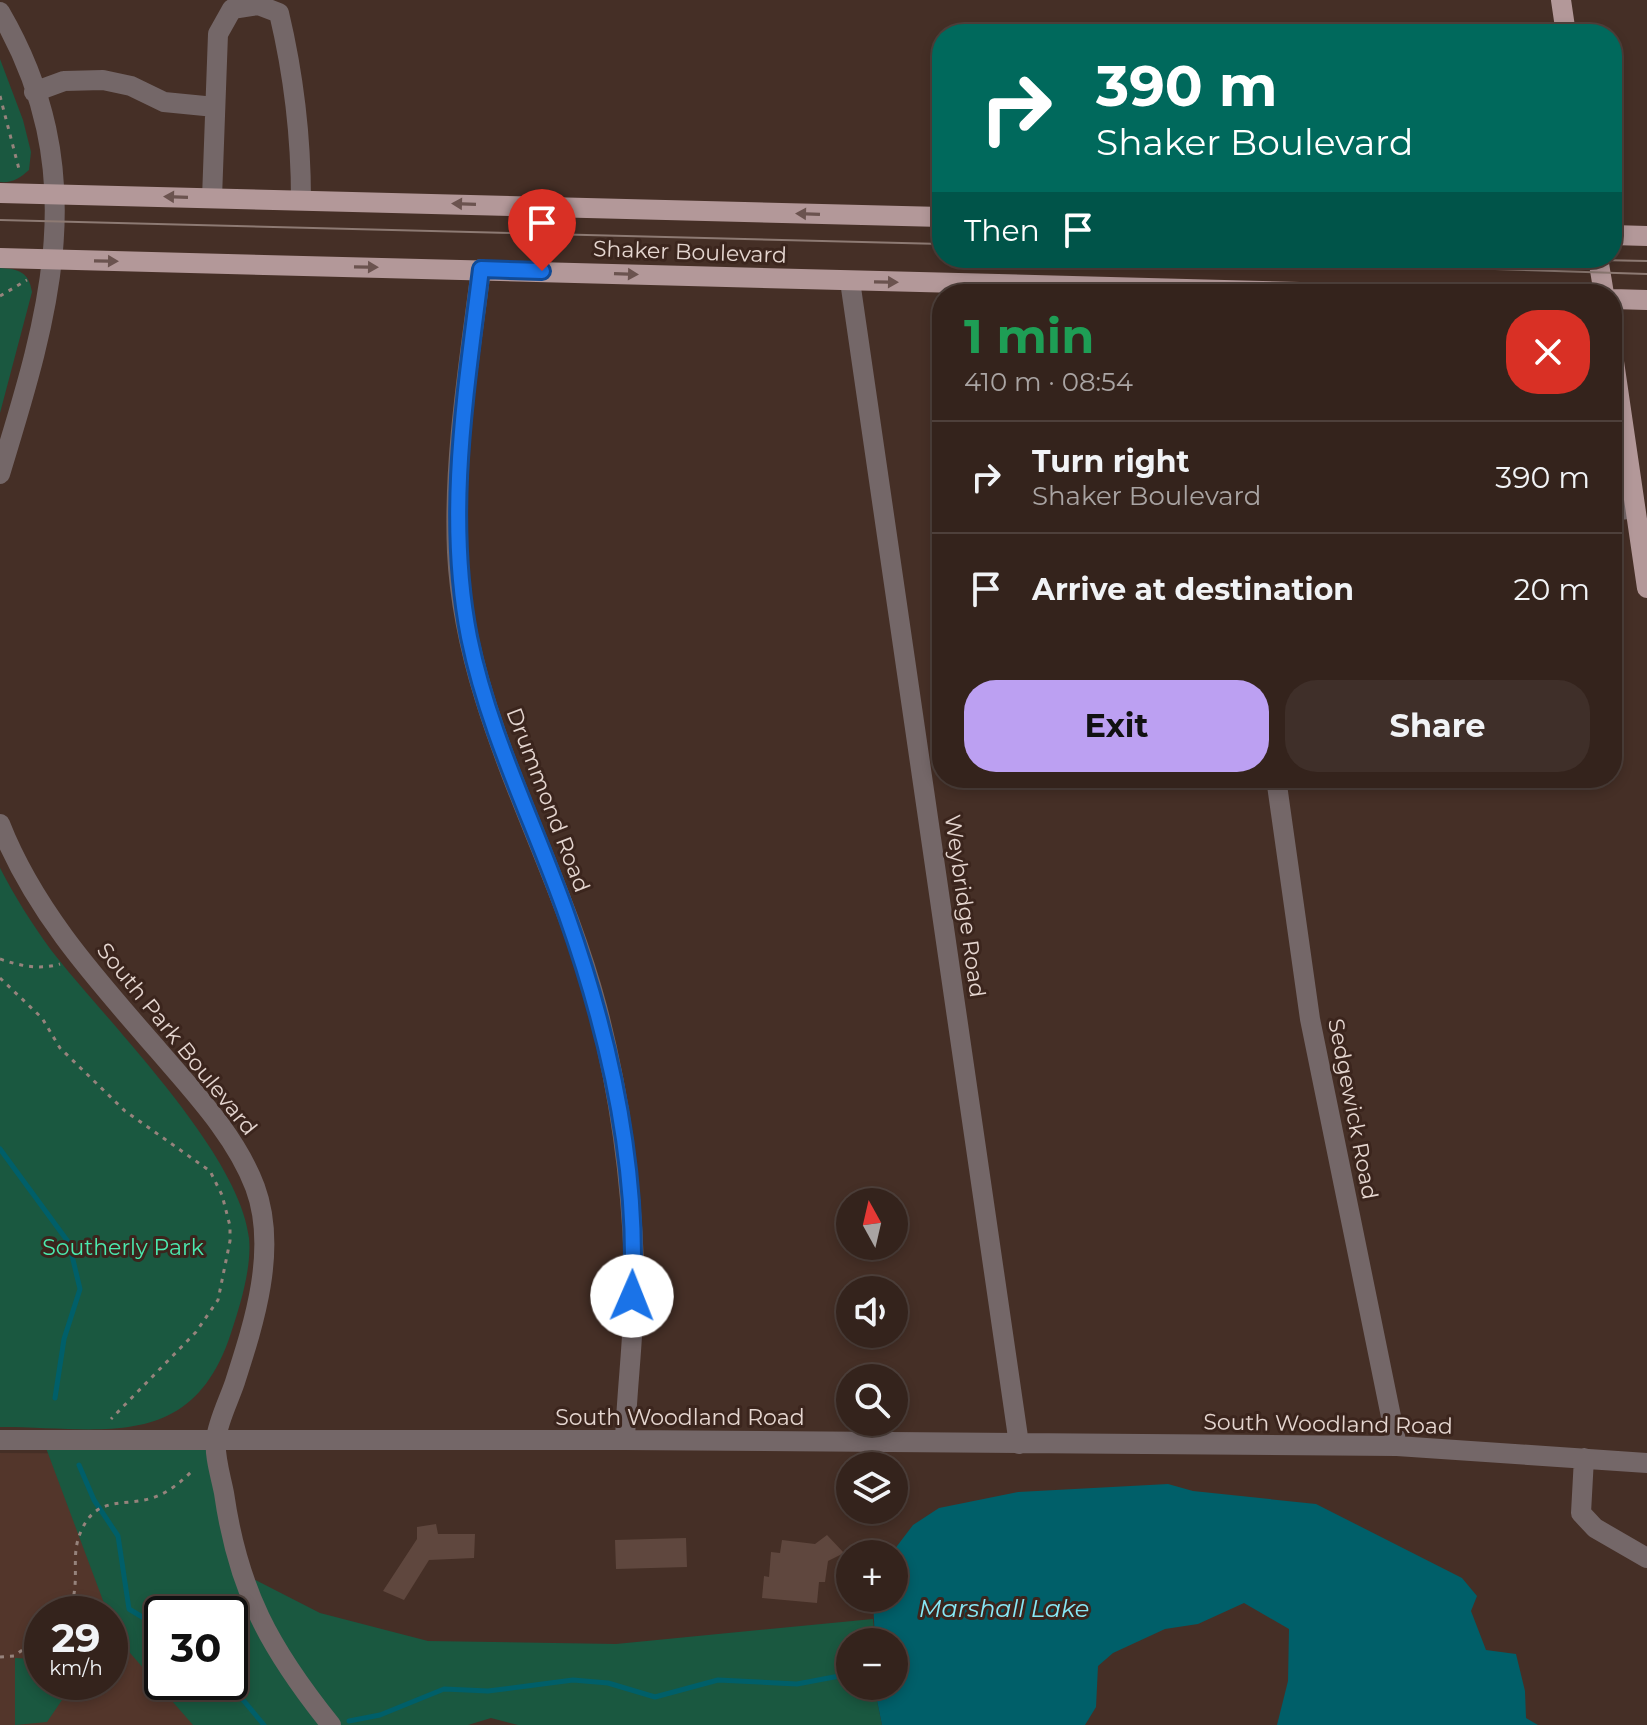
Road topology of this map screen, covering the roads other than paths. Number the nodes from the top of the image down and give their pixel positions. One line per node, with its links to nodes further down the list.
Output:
1 (1561, 0): 3 (main road)
2 (0, 12): 4 (street)
3 (1565, 24)
4 (34, 92): 5 (street); 7 (street)
5 (215, 107): 8 (street); 9 (street)
6 (0, 193): 7 (main road, Shaker Boulevard)
7 (55, 194): 8 (main road, Shaker Boulevard, one-way to 7); 14 (street)
8 (212, 198): 9 (main road, Shaker Boulevard)
9 (301, 200): 10 (main road, Shaker Boulevard, one-way to 9)
10 (932, 217)
11 (1622, 235): 12 (main road)
12 (1647, 236)
13 (0, 258): 14 (main road, Shaker Boulevard)
14 (54, 260): 15 (main road, Shaker Boulevard, one-way to 15); 21 (street)
15 (481, 269): 16 (main road, Shaker Boulevard, one-way to 16); 29 (street, Drummond Road)
16 (850, 281): 17 (main road, Shaker Boulevard, one-way to 17); 30 (street, Weybridge Road)
17 (955, 284)
18 (1622, 299): 19 (main road)
19 (1647, 300)
20 (1622, 418): 22 (main road)
21 (0, 474)
22 (1635, 508): 23 (street); 24 (main road)
23 (1622, 510)
24 (1647, 588)
25 (1277, 788): 31 (street, Sedgewick Road)
26 (0, 824): 28 (street, South Park Boulevard)
27 (0, 1440): 28 (street, South Woodland Road)
28 (216, 1440): 29 (street, South Woodland Road); 35 (street)
29 (625, 1440): 30 (street, South Woodland Road)
30 (1019, 1444): 31 (street, South Woodland Road)
31 (1397, 1446): 32 (street, South Woodland Road)
32 (1584, 1458): 33 (street, South Woodland Road); 34 (street)
33 (1647, 1463)
34 (1647, 1558)
35 (331, 1725)

